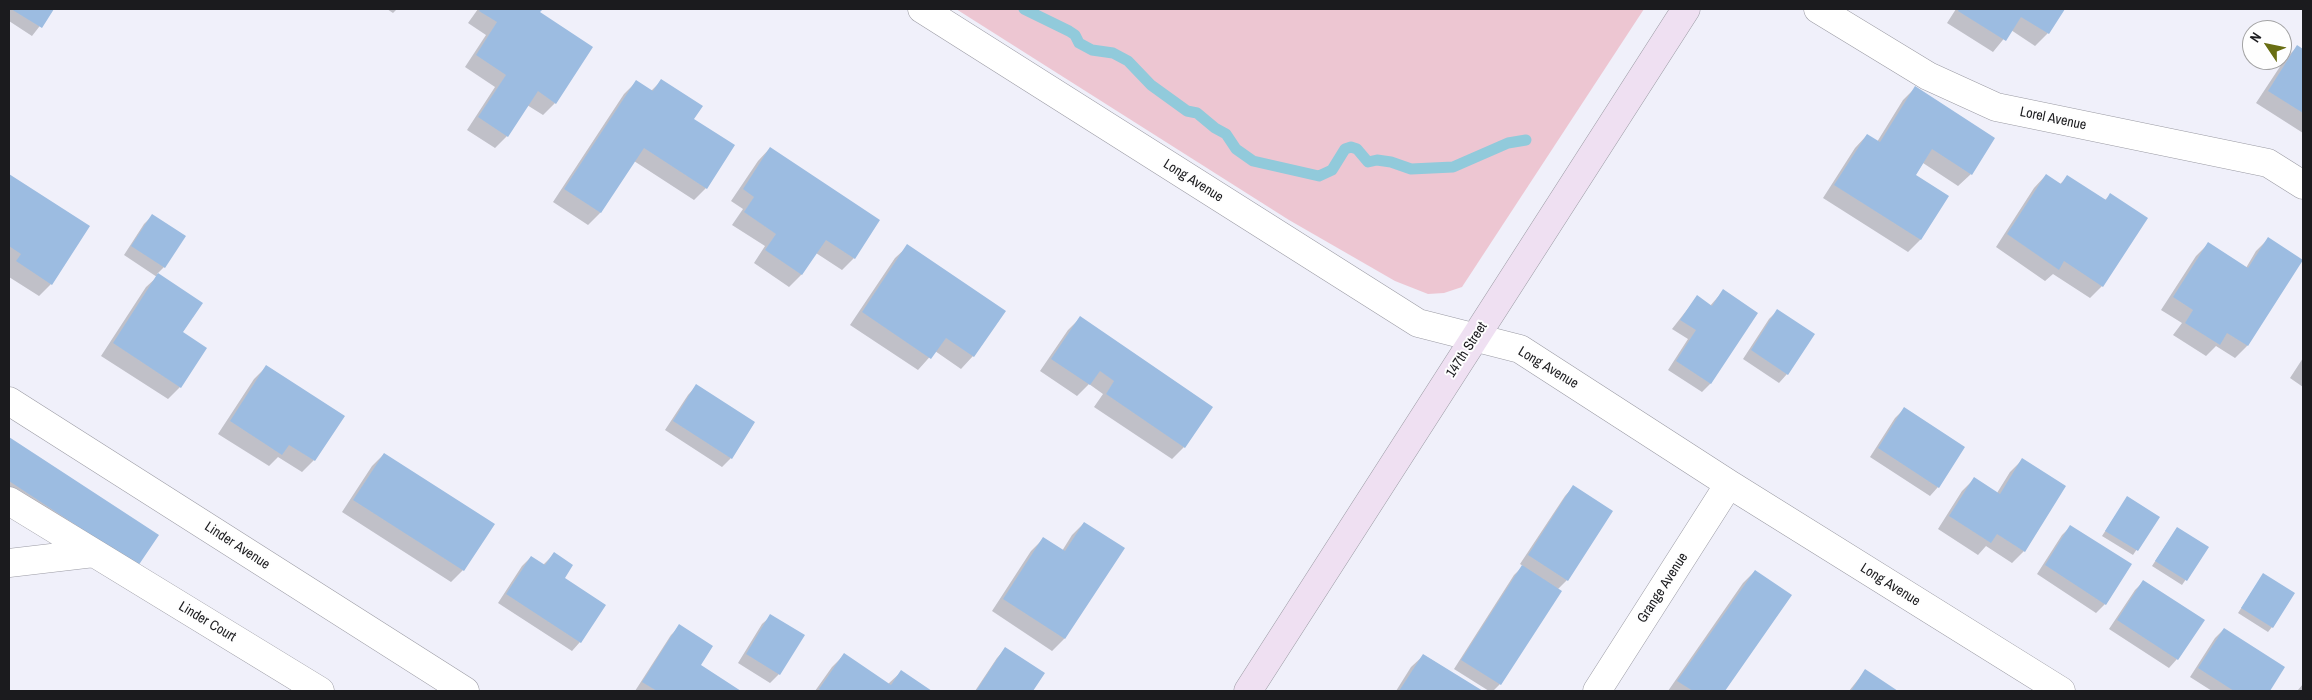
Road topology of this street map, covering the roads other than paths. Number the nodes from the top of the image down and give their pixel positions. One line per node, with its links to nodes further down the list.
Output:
1 (922, 9): 5 (street, Long Avenue)
2 (1686, 9): 5 (main road, 147th Street)
3 (1818, 9): 4 (street, Lorel Avenue)
4 (2303, 185)
5 (1475, 338): 7 (street, Long Avenue); 13 (main road, 147th Street)
6 (9, 401): 12 (street, Linder Avenue)
7 (1729, 484): 14 (street, Grange Avenue); 15 (street, Long Avenue)
8 (9, 501): 9 (street, Linder Court)
9 (94, 553): 10 (street); 11 (street, Linder Court)
10 (9, 563)
11 (320, 691)
12 (465, 691)
13 (1248, 691)
14 (1597, 691)
15 (2061, 691)

